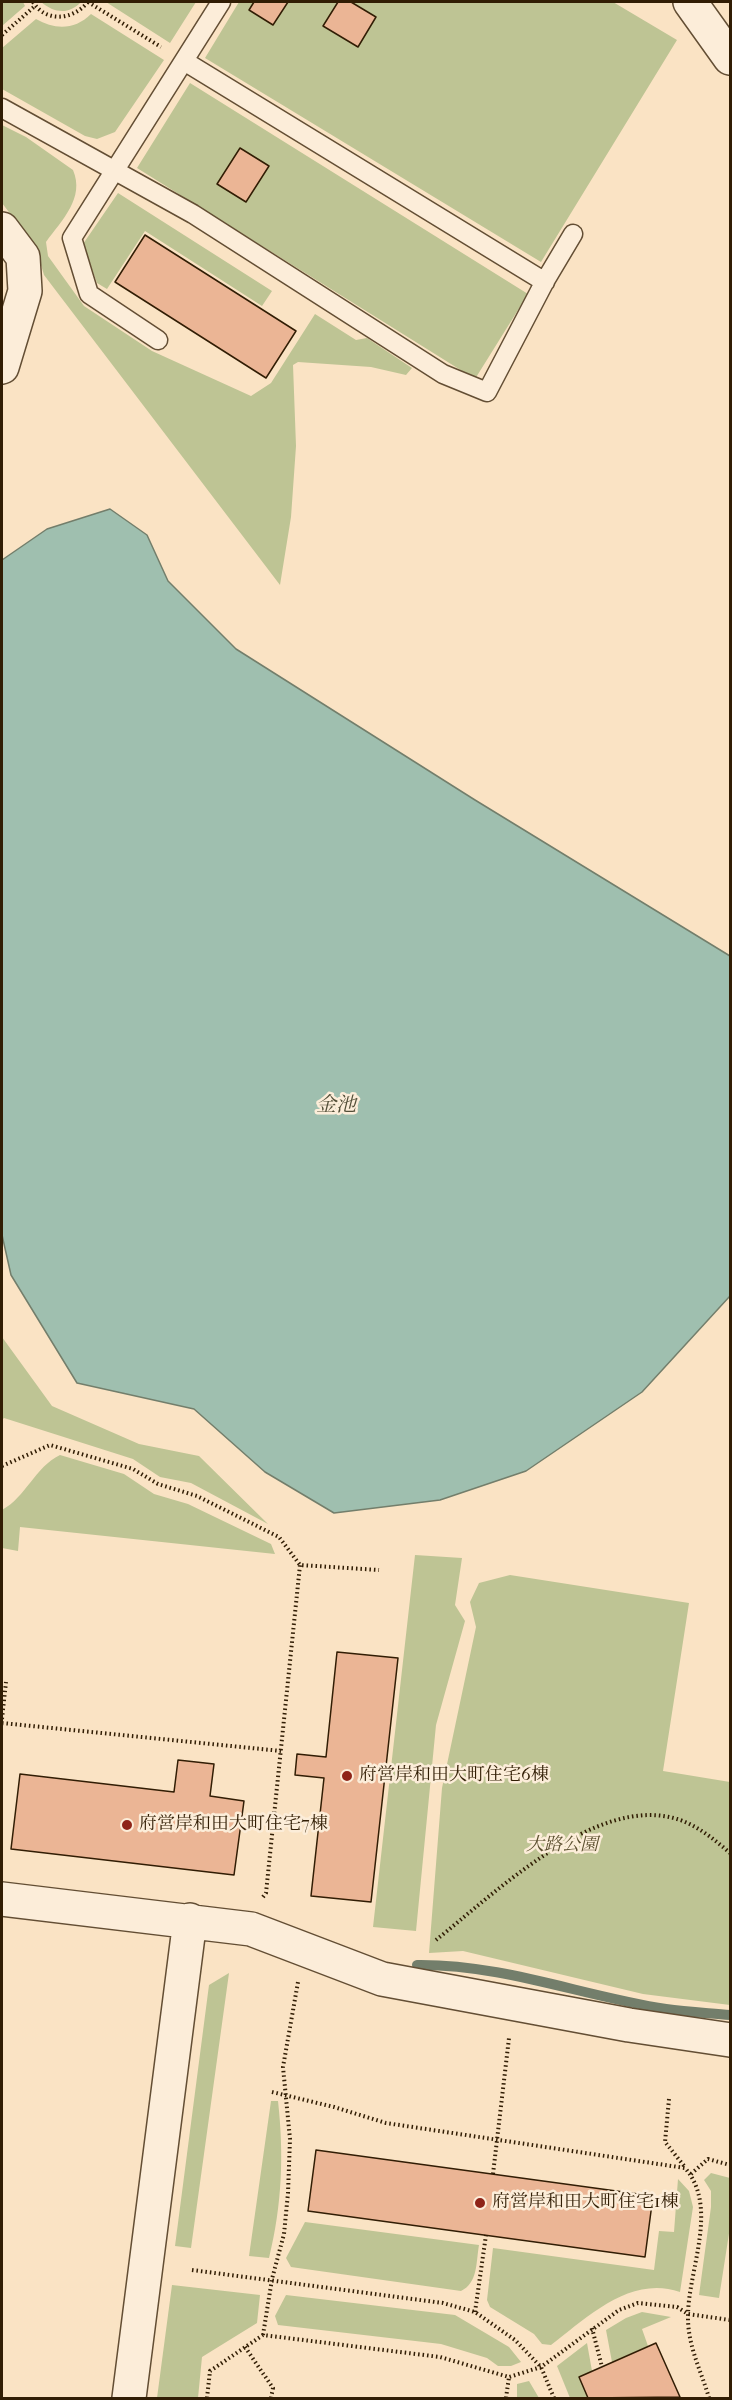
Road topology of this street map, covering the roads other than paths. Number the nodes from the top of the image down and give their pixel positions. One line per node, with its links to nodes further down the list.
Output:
1 (220, 2): 4 (lane)
2 (690, 2): 3 (street)
3 (730, 58)
4 (184, 61): 6 (lane); 9 (lane)
5 (2, 108): 6 (lane)
6 (114, 171): 9 (lane); 10 (lane)
7 (2, 229): 11 (street)
8 (573, 234): 9 (lane)
9 (545, 282)
10 (158, 340)
11 (2, 367)
12 (2, 1899): 13 (street)
13 (190, 1920): 14 (street); 15 (street)
14 (730, 2040)
15 (129, 2398)

